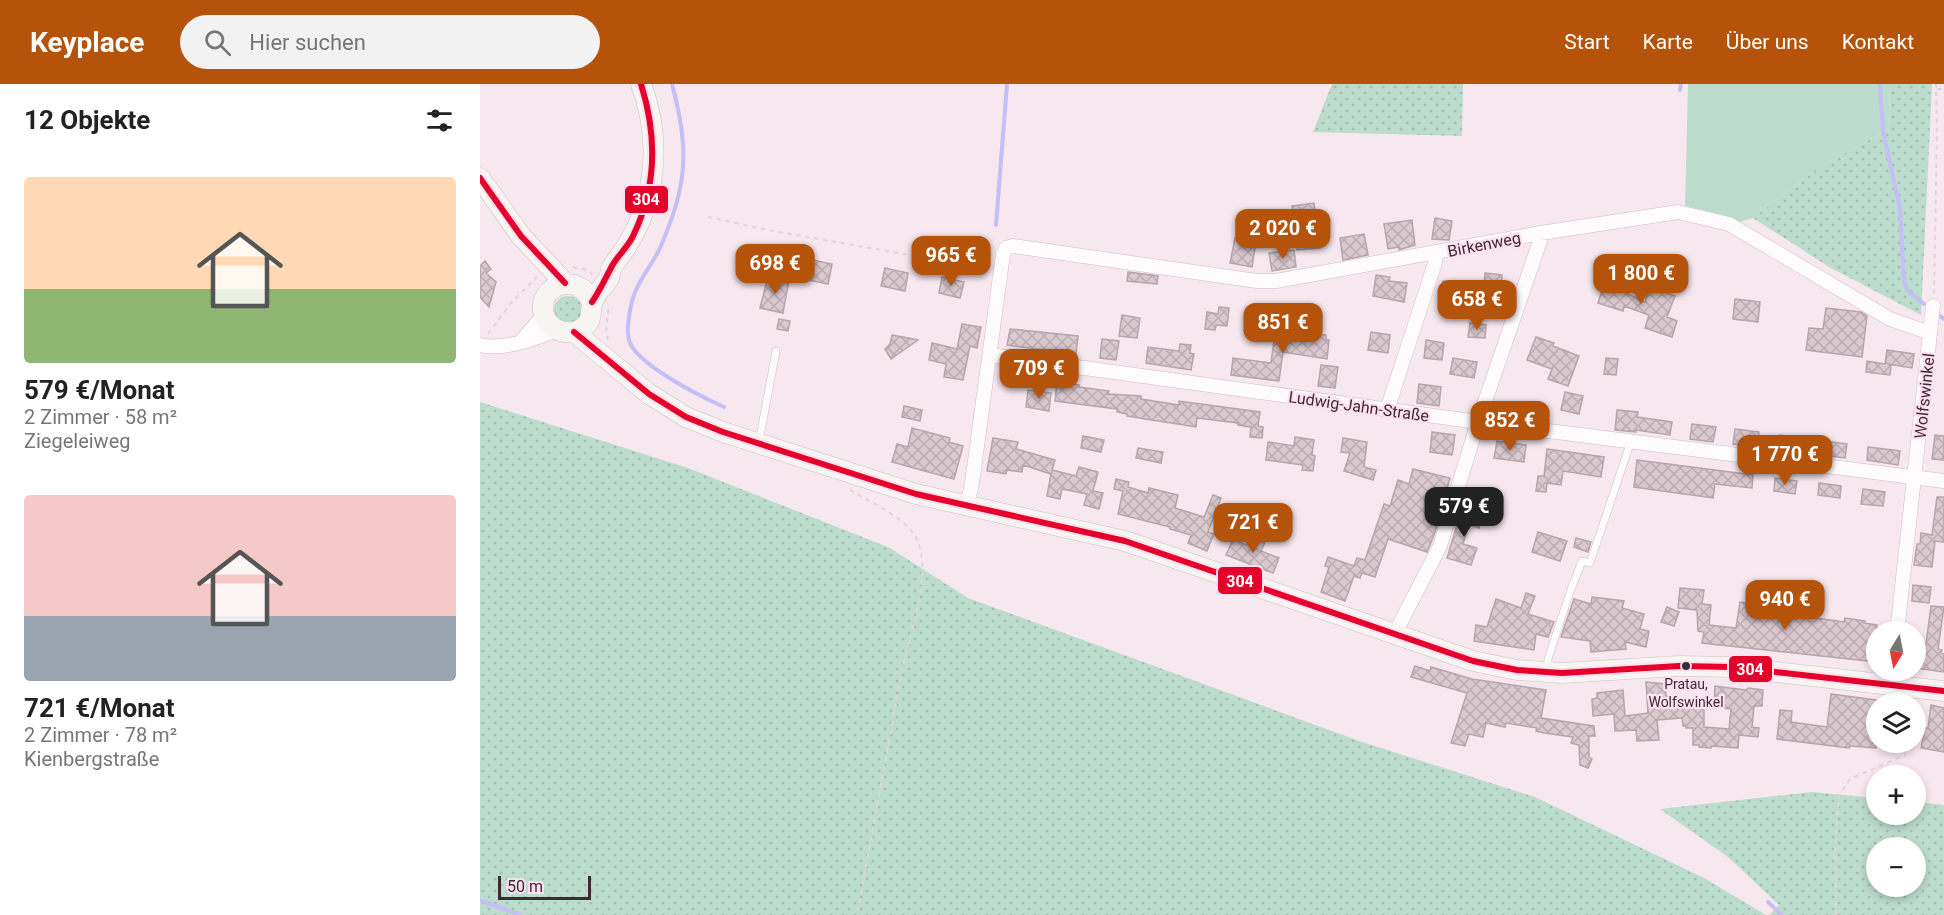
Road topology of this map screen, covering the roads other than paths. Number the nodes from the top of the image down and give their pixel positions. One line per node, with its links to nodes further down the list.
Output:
1 (641, 84): 6 (main road)
2 (480, 177): 4 (main road)
3 (1541, 233): 5 (street, Birkenweg); 9 (street, Birkenweg); 14 (street)
4 (521, 236): 6 (main road); 8 (main road)
5 (1437, 253): 12 (street, Birkenweg); 13 (street)
6 (590, 286): 8 (main road); 8 (main road)
7 (1933, 306): 9 (street, Wolfswinkel)
8 (562, 319): 10 (street); 16 (main road)
9 (1930, 333): 17 (street, Wolfswinkel)
10 (483, 341)
11 (776, 351): 16 (lane)
12 (990, 355): 13 (street, Ludwig-Jahn-Straße); 19 (street)
13 (1387, 410): 14 (street, Ludwig-Jahn-Straße)
14 (1478, 422): 15 (street, Ludwig-Jahn-Straße); 21 (street)
15 (1631, 441): 17 (street, Ludwig-Jahn-Straße); 22 (lane)
16 (758, 444): 19 (main road)
17 (1916, 478): 18 (street, Ludwig-Jahn-Straße); 20 (street, Wolfswinkel)
18 (1944, 481)
19 (967, 506): 21 (main road)
20 (1898, 621)
21 (1394, 635): 22 (main road)
22 (1548, 672): 23 (main road)
23 (1866, 676)
24 (1907, 681): 25 (main road)
25 (1944, 691)

